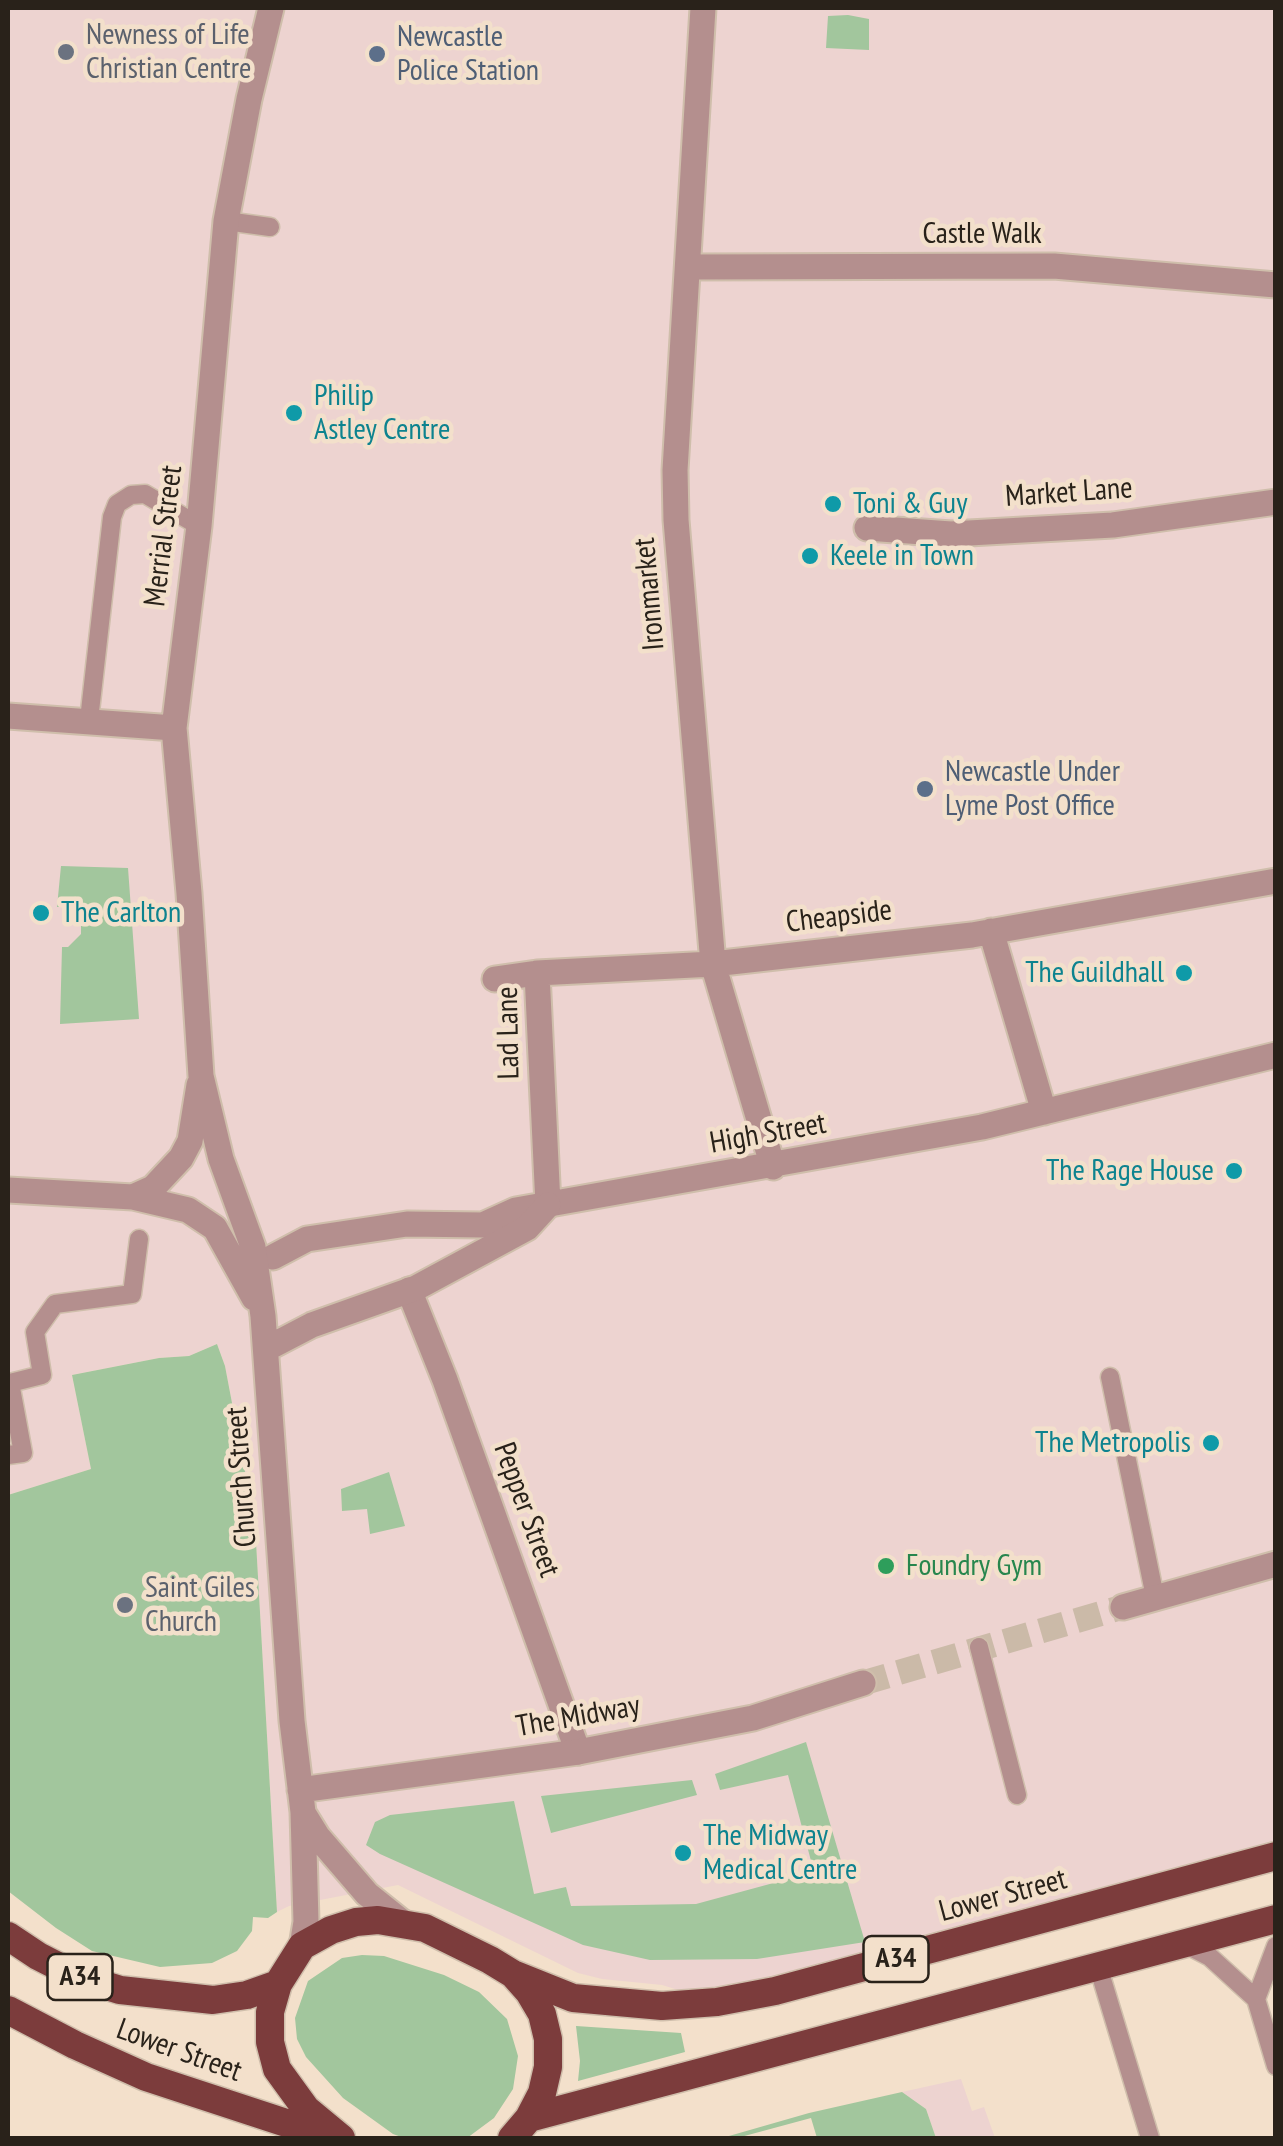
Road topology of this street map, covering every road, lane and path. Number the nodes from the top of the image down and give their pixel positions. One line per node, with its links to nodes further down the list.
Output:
1 (272, 8): 3 (street, Merrial Street)
2 (702, 8): 5 (street, Ironmarket)
3 (226, 221): 4 (lane); 8 (street, Merrial Street)
4 (270, 226)
5 (688, 267): 6 (street, Castle Walk); 15 (street, Ironmarket)
6 (1276, 285)
7 (1276, 502): 9 (street, Market Lane)
8 (198, 526): 11 (lane); 12 (street, Merrial Street)
9 (866, 528)
10 (8, 716): 11 (street)
11 (89, 720): 12 (street)
12 (174, 728): 19 (street, Merrial Street)
13 (1276, 881): 14 (street)
14 (982, 933): 15 (street, Cheapside); 20 (street)
15 (714, 964): 16 (street, Lad Lane); 21 (street, Ironmarket)
16 (537, 973): 17 (street); 24 (street, Lad Lane)
17 (495, 979)
18 (1276, 1055): 20 (street, High Street)
19 (201, 1076): 23 (street, Merrial Street); 28 (street, Merrial Street)
20 (1044, 1112): 21 (street, High Street)
21 (773, 1167): 24 (street, High Street)
22 (8, 1190): 23 (street)
23 (132, 1197): 28 (street)
24 (548, 1205): 26 (street, High Street); 27 (street)
25 (139, 1239): 31 (lane)
26 (273, 1257)
27 (409, 1290): 29 (street); 37 (street, Pepper Street)
28 (263, 1316): 29 (street, Church Street)
29 (266, 1349): 39 (street, Church Street)
30 (1110, 1377): 33 (lane)
31 (8, 1455)
32 (1276, 1564): 33 (street)
33 (1154, 1597): 34 (street)
34 (1123, 1607)
35 (979, 1647): 38 (lane)
36 (863, 1683): 37 (street, The Midway)
37 (578, 1752): 39 (street, The Midway)
38 (1017, 1795)
39 (301, 1801): 42 (street); 45 (street, Church Street)
40 (1276, 1856): 48 (highway, Lower Street / A34)
41 (1276, 1919): 44 (highway, A34)
42 (402, 1922): 45 (highway); 48 (highway, Lower Street)
43 (8, 1936): 49 (highway, Lower Street / A34)
44 (1182, 1942): 47 (highway, A34); 50 (lane)
45 (302, 1946): 49 (highway)
46 (1276, 1946): 50 (lane)
47 (1098, 1966): 53 (highway, A34); 55 (lane)
48 (513, 1974): 53 (highway)
49 (278, 1984): 54 (highway)
50 (1256, 1999): 52 (lane)
51 (8, 2010): 54 (highway, Lower Street / A34)
52 (1276, 2066)
53 (520, 2128)
54 (337, 2138)
55 (1150, 2138)

